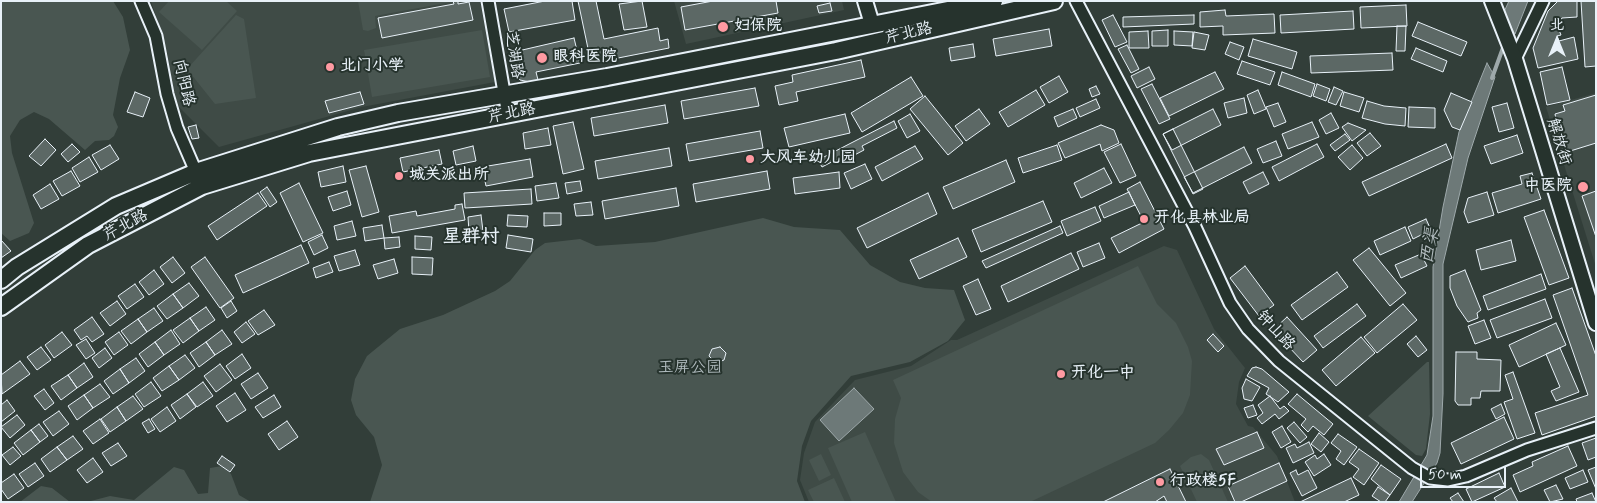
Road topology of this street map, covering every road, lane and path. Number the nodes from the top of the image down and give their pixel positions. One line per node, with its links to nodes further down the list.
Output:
1 (141, 1): 15 (street, 向阳路)
2 (488, 1): 13 (street, 芝湖路)
3 (865, 1): 9 (street)
4 (994, 1): 9 (main road, 芹北路)
5 (1054, 1): 11 (main road, 芹北路)
6 (1076, 1): 19 (street, 钟山路)
7 (1492, 1): 12 (street, 解放街)
8 (1543, 1): 12 (street)
9 (872, 24): 10 (main road, 芹北路)
10 (832, 32): 11 (street); 13 (main road, 芹北路)
11 (836, 51): 14 (main road, 芹北路)
12 (1515, 59): 18 (street, 解放街)
13 (504, 95): 14 (street, 芝湖路); 15 (main road, 芹北路)
14 (508, 115): 15 (main road, 芹北路)
15 (199, 179): 16 (main road, 芹北路); 17 (main road, 芹北路)
16 (1, 280)
17 (1, 307)
18 (1596, 323)
19 (1596, 428)

